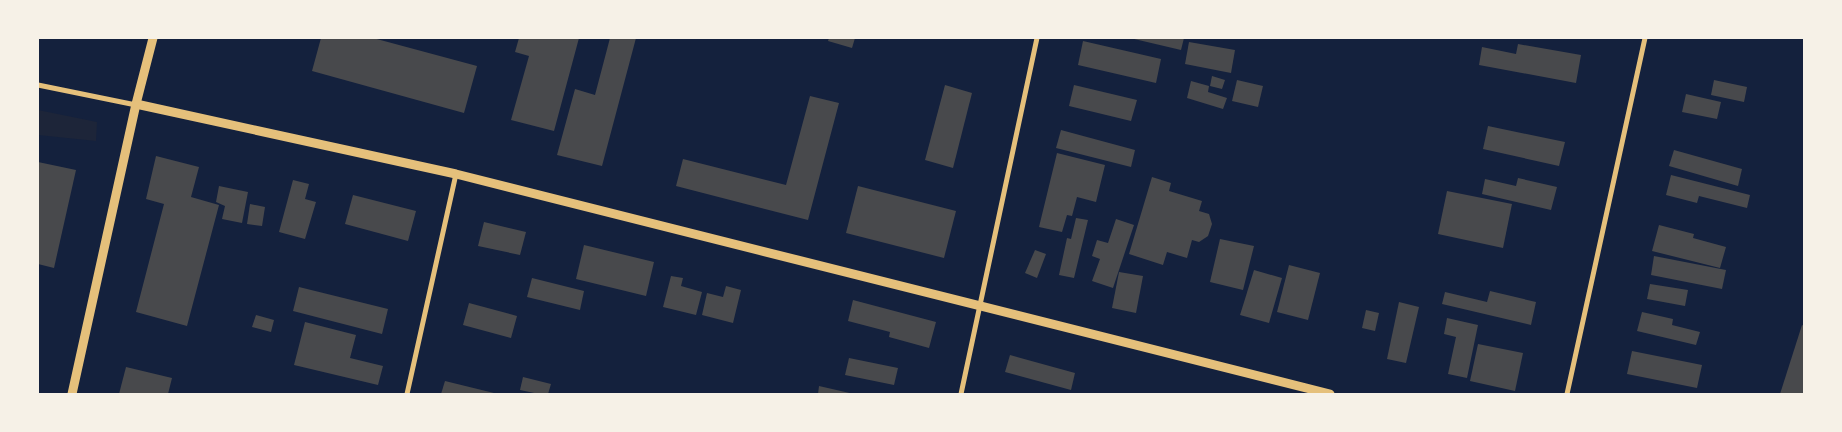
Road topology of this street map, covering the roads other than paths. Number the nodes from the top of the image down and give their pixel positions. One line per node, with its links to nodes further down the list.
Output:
1 (154, 38): 5 (street)
2 (1037, 38): 7 (street)
3 (1645, 38): 12 (street)
4 (38, 85): 5 (street)
5 (136, 104): 6 (street); 8 (street)
6 (456, 174): 7 (street); 9 (street)
7 (980, 307): 10 (street); 11 (street)
8 (72, 394)
9 (407, 394)
10 (961, 394)
11 (1330, 394)
12 (1567, 394)

